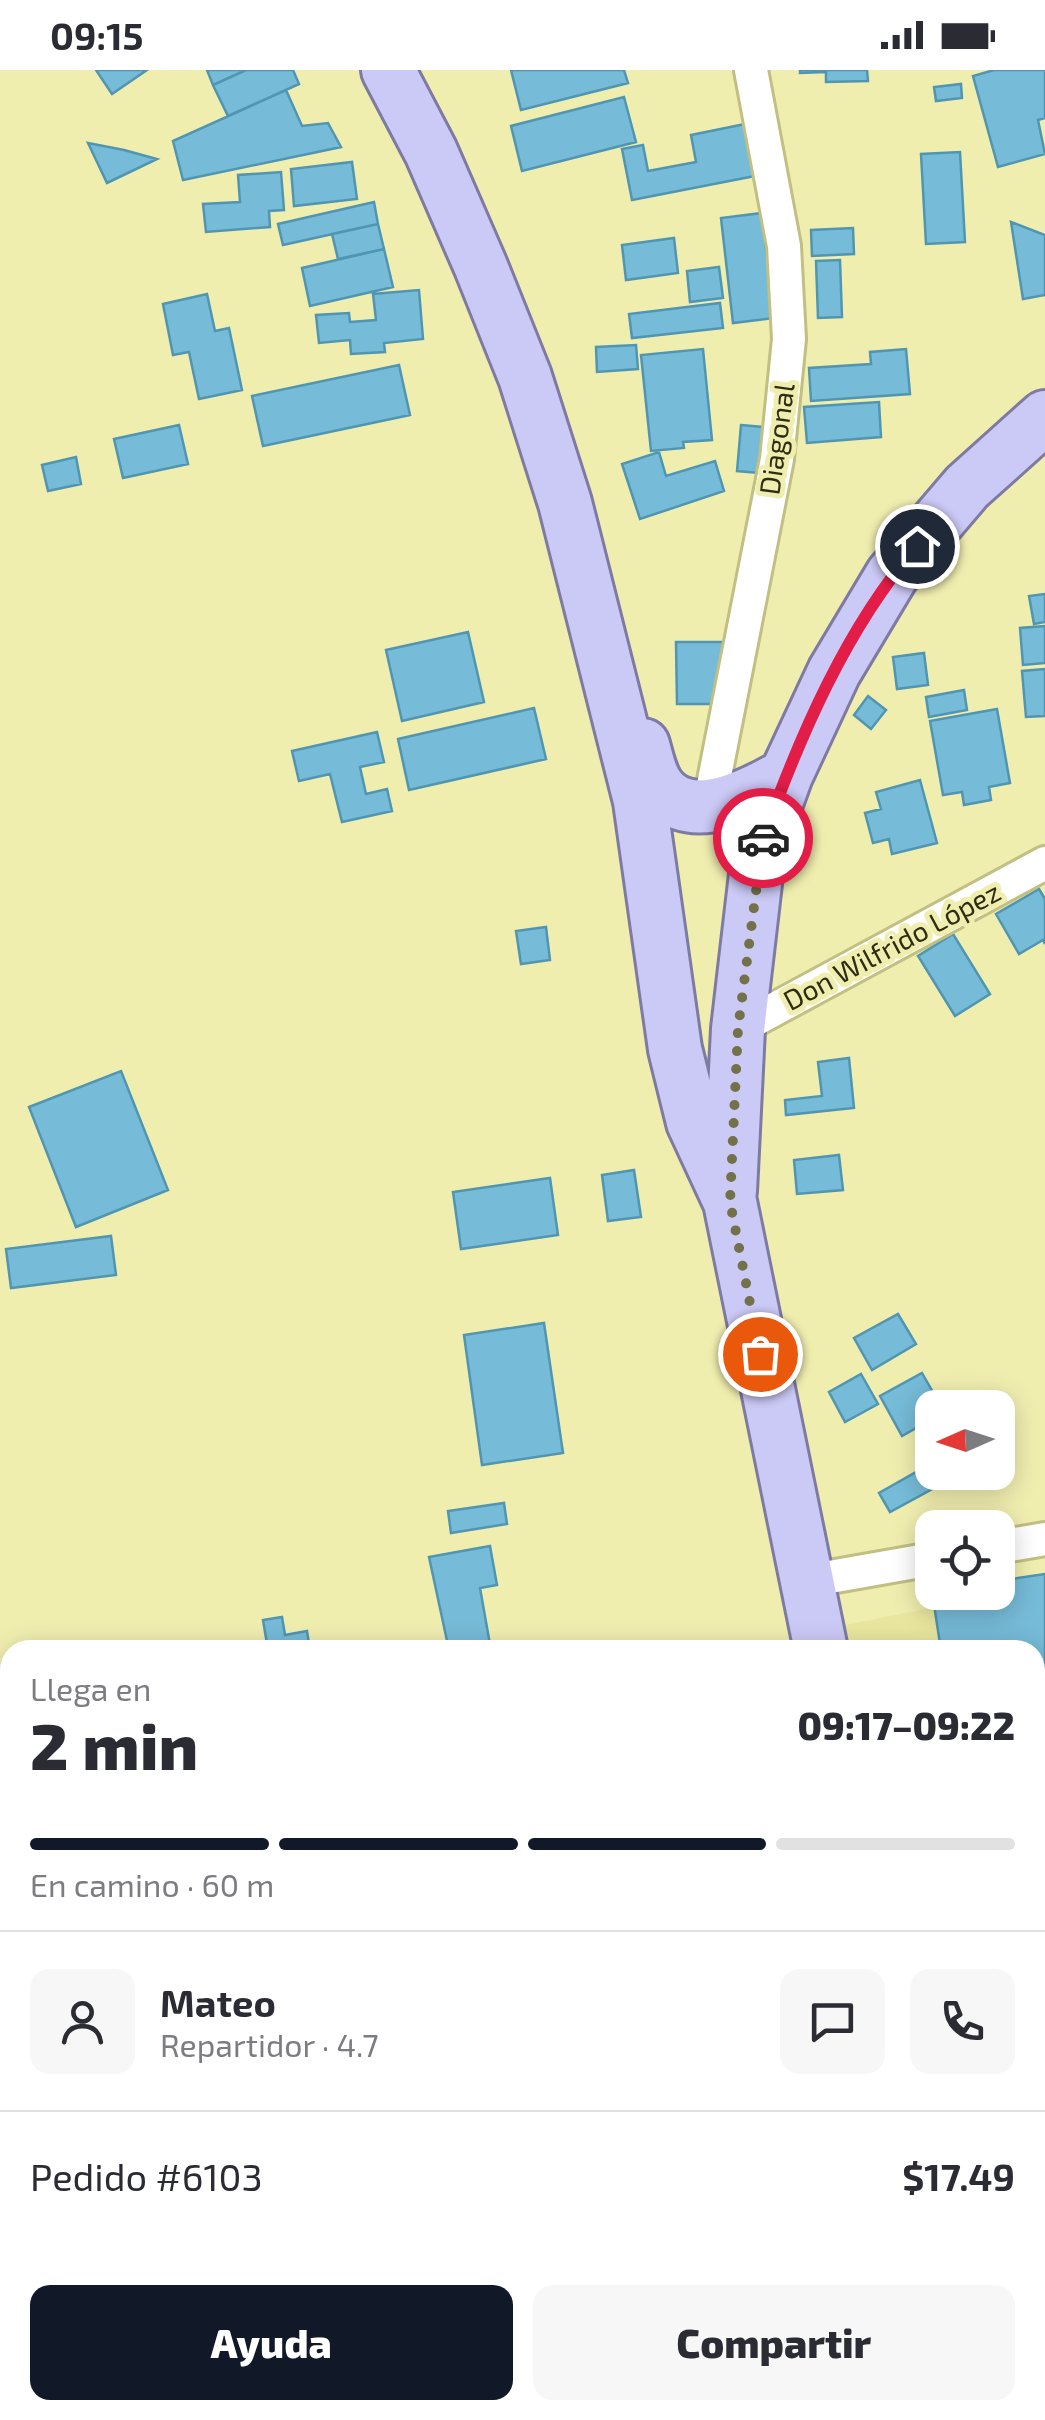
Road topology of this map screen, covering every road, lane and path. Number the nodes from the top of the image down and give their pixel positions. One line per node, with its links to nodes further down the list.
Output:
1 (388, 70): 4 (main road)
2 (751, 70): 6 (street, Diagonal)
3 (1045, 416): 5 (main road)
4 (599, 632): 6 (main road); 9 (main road)
5 (786, 775): 6 (main road); 8 (main road)
6 (709, 806)
7 (1045, 862): 8 (street, Don Wilfrido López)
8 (738, 1029): 9 (main road)
9 (730, 1202): 13 (main road)
10 (1045, 1539): 11 (street)
11 (1015, 1544)
12 (915, 1562): 13 (street)
13 (807, 1581): 14 (main road)
14 (820, 1640)

